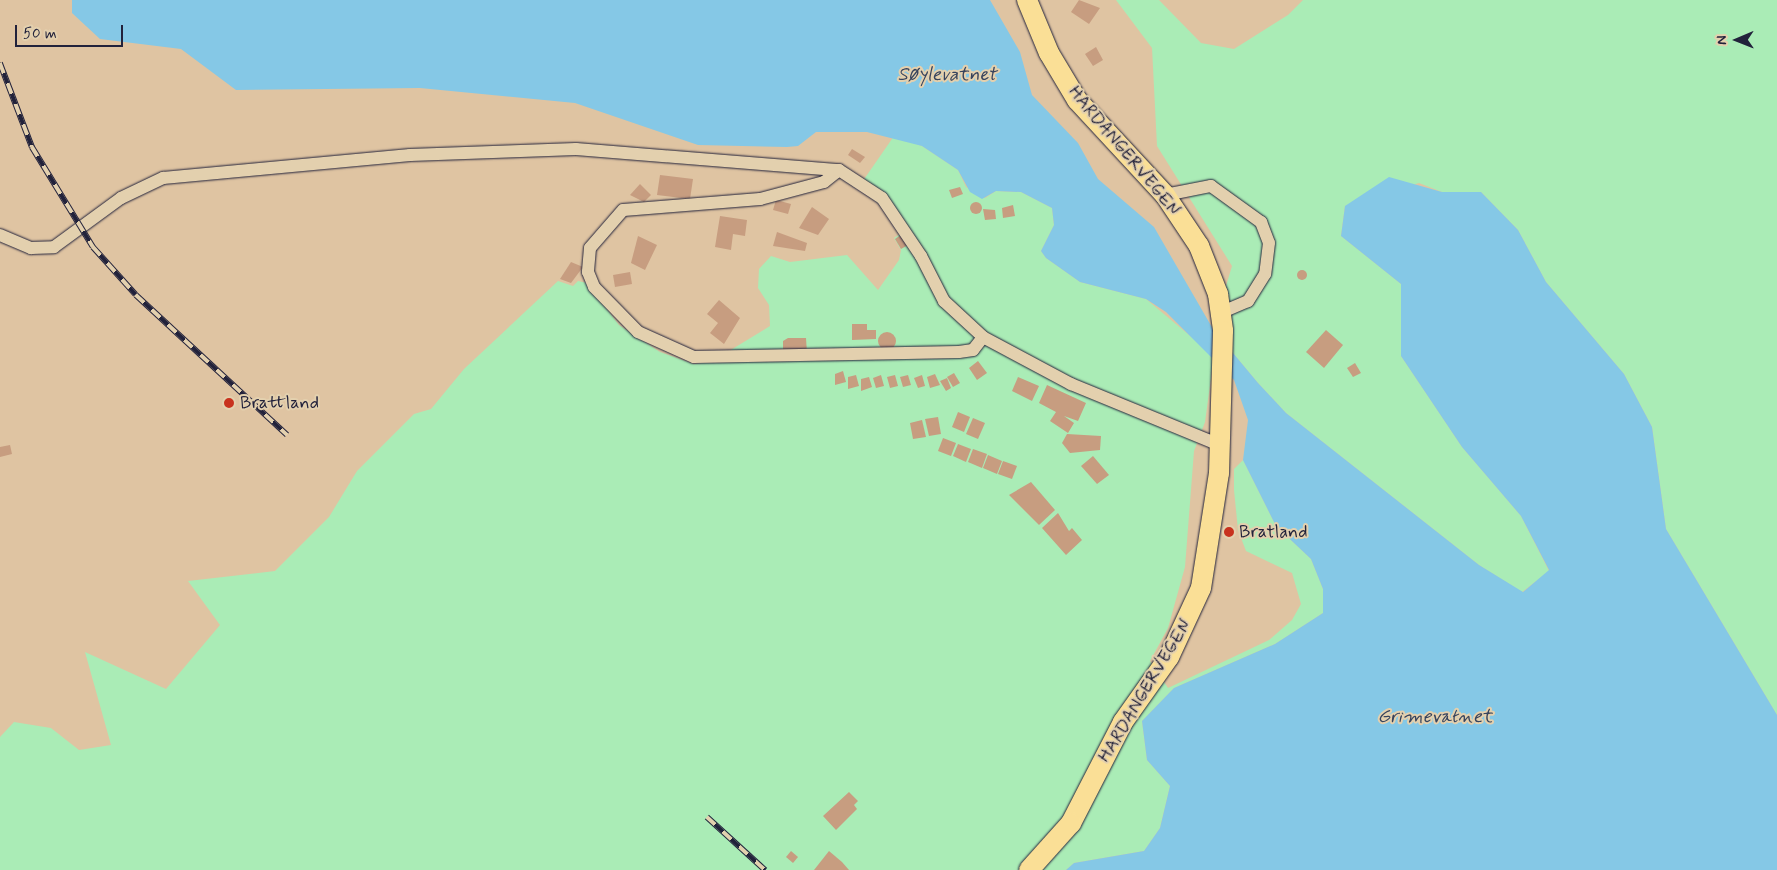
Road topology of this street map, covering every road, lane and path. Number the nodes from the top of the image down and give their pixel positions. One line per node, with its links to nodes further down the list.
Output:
1 (1027, 0): 3 (main road, HARDANGERVEGEN)
2 (839, 170): 4 (street); 6 (street); 6 (street)
3 (1165, 195): 5 (main road, HARDANGERVEGEN); 5 (street)
4 (0, 235)
5 (1222, 322): 7 (main road, HARDANGERVEGEN)
6 (984, 337): 7 (street)
7 (1220, 445): 8 (main road, HARDANGERVEGEN)
8 (1029, 870)

